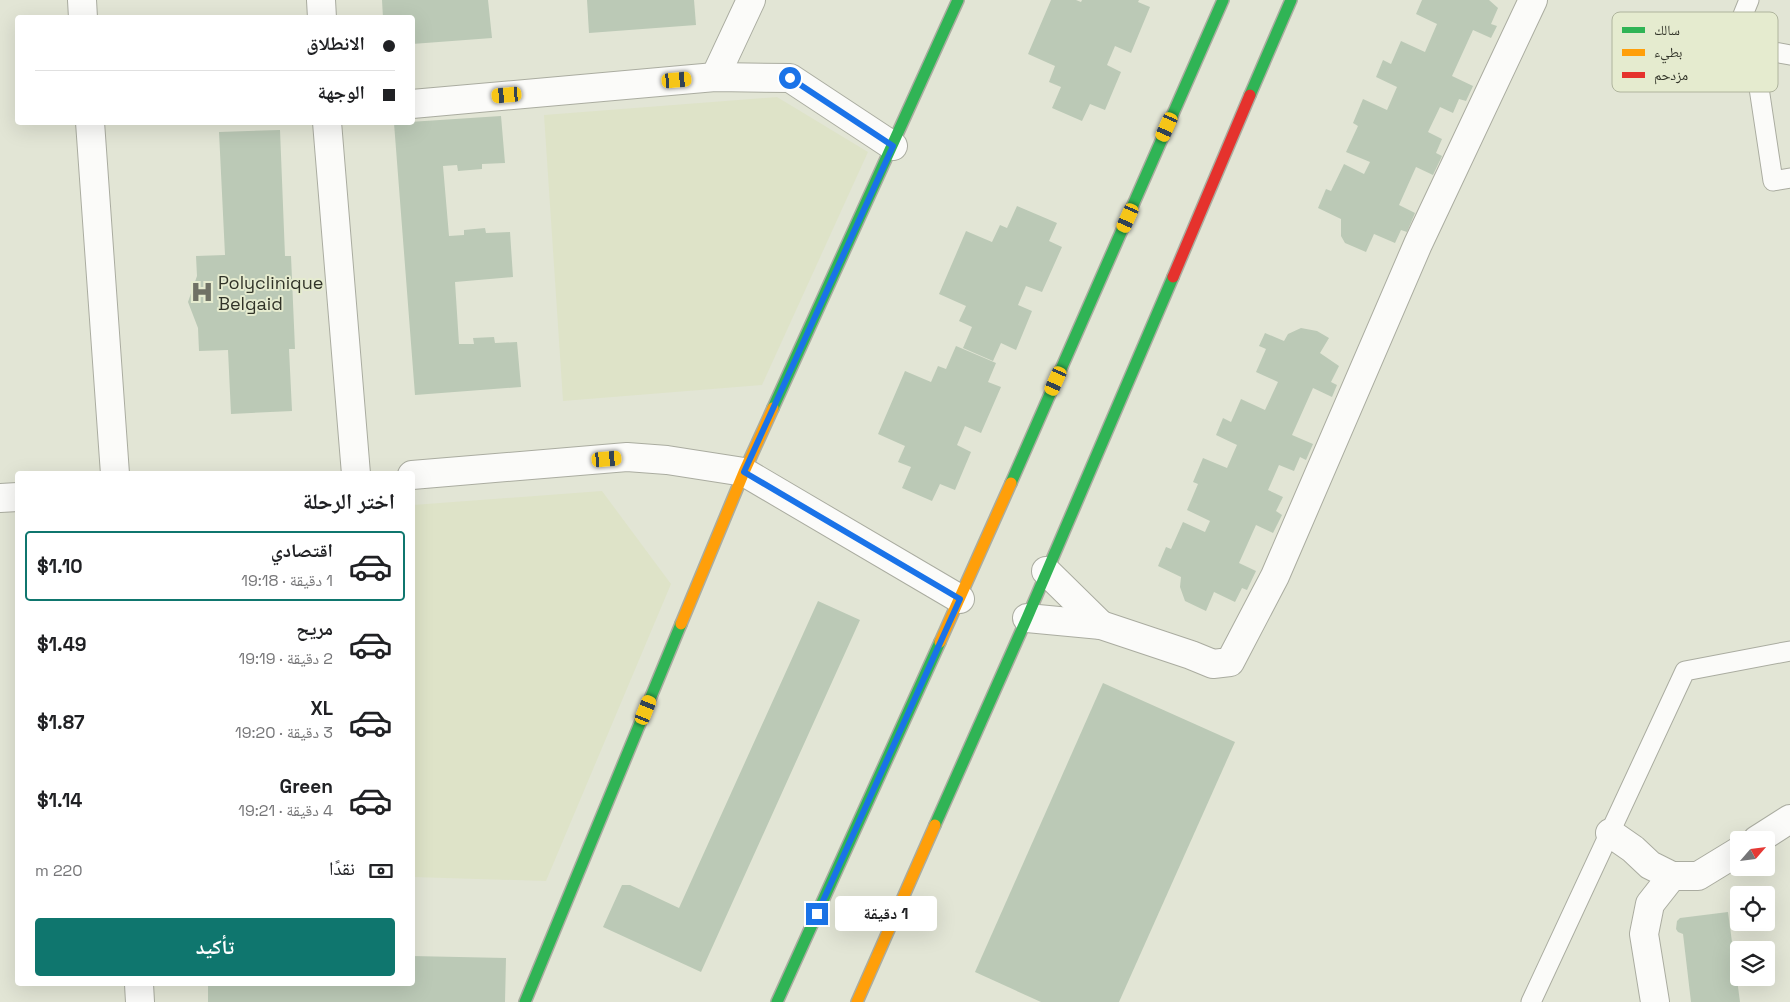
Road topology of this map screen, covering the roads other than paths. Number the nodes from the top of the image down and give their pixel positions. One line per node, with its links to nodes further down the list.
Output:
1 (82, 0): 10 (street)
2 (321, 0): 11 (street)
3 (751, 0): 12 (street)
4 (958, 0): 17 (main road)
5 (1223, 0): 26 (main road)
6 (1292, 0): 25 (main road)
7 (1533, 0): 28 (street)
8 (1749, 0): 9 (lane)
9 (1744, 12)
10 (83, 15)
11 (322, 15)
12 (715, 77): 14 (street); 17 (street)
13 (1760, 92): 18 (lane)
14 (415, 104)
15 (90, 125): 19 (street)
16 (327, 125): 20 (street)
17 (893, 146): 21 (main road)
18 (1790, 178)
19 (115, 471)
20 (356, 471)
21 (744, 472): 22 (street); 26 (street); 37 (main road)
22 (415, 475)
23 (15, 497): 24 (street)
24 (0, 498)
25 (1046, 571): 27 (main road); 28 (street)
26 (960, 599): 38 (main road)
27 (1026, 618): 28 (street); 39 (main road)
28 (1101, 625)
29 (1790, 650): 32 (lane)
30 (1790, 819): 31 (street)
31 (1771, 831)
32 (1610, 833): 34 (street); 40 (lane)
33 (1730, 856): 34 (street)
34 (1672, 876): 41 (street)
35 (139, 986): 36 (street)
36 (140, 1002)
37 (526, 1002)
38 (777, 1002)
39 (857, 1002)
40 (1531, 1002)
41 (1655, 1002)

